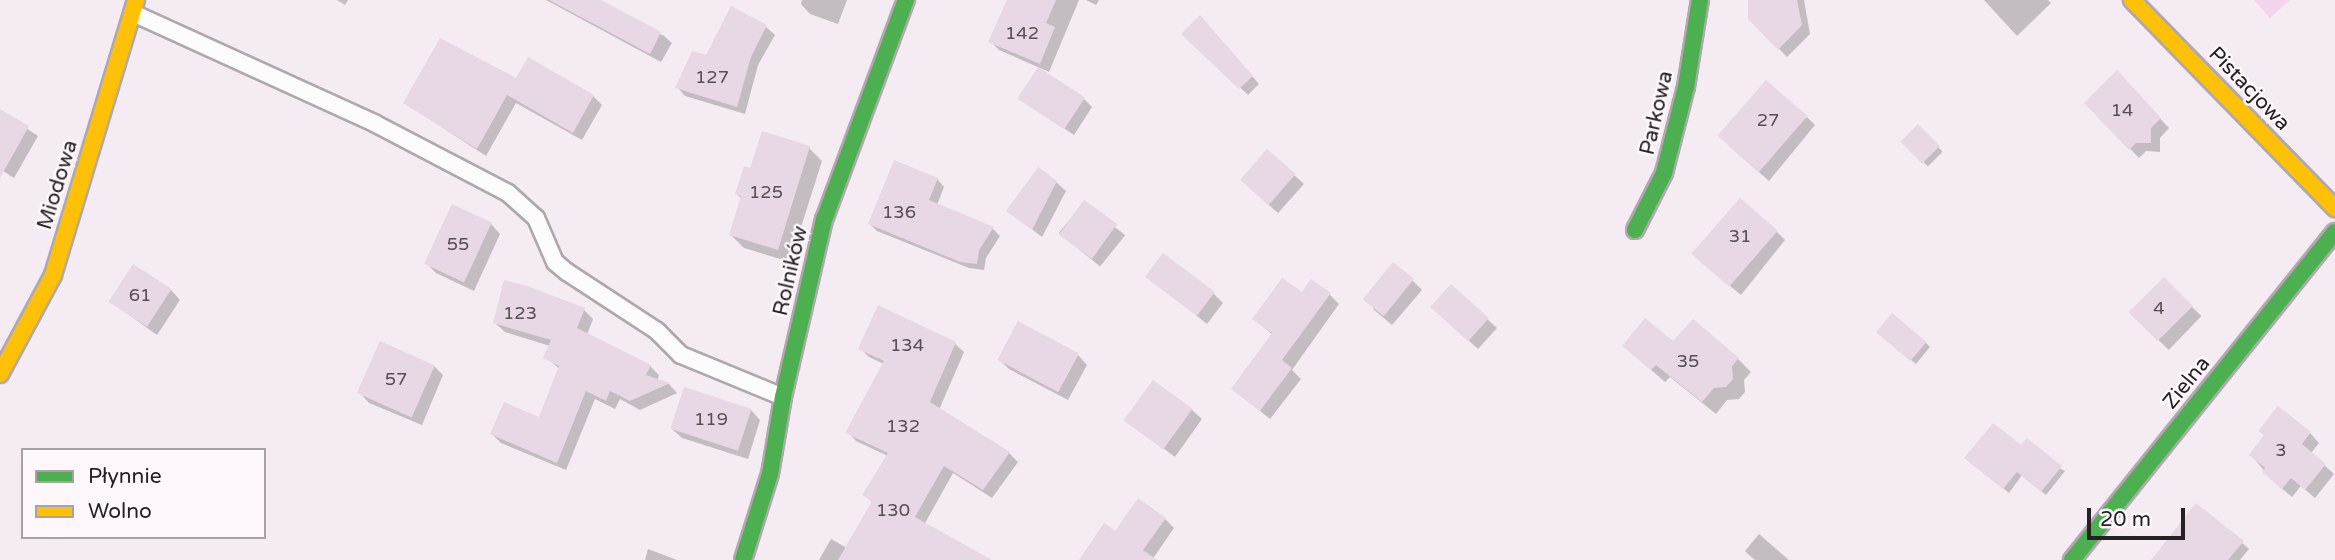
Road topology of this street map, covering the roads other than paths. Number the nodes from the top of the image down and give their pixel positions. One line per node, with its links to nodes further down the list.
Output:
1 (906, 0): 9 (street, Rolników)
2 (1699, 0): 6 (street, Parkowa)
3 (2132, 0): 5 (street, Pistacjowa)
4 (134, 6): 8 (street, Miodowa); 9 (lane)
5 (2335, 208)
6 (1635, 230)
7 (2335, 232): 11 (street, Zielna)
8 (0, 374)
9 (783, 397): 10 (street, Rolników)
10 (743, 560)
11 (2072, 560)

